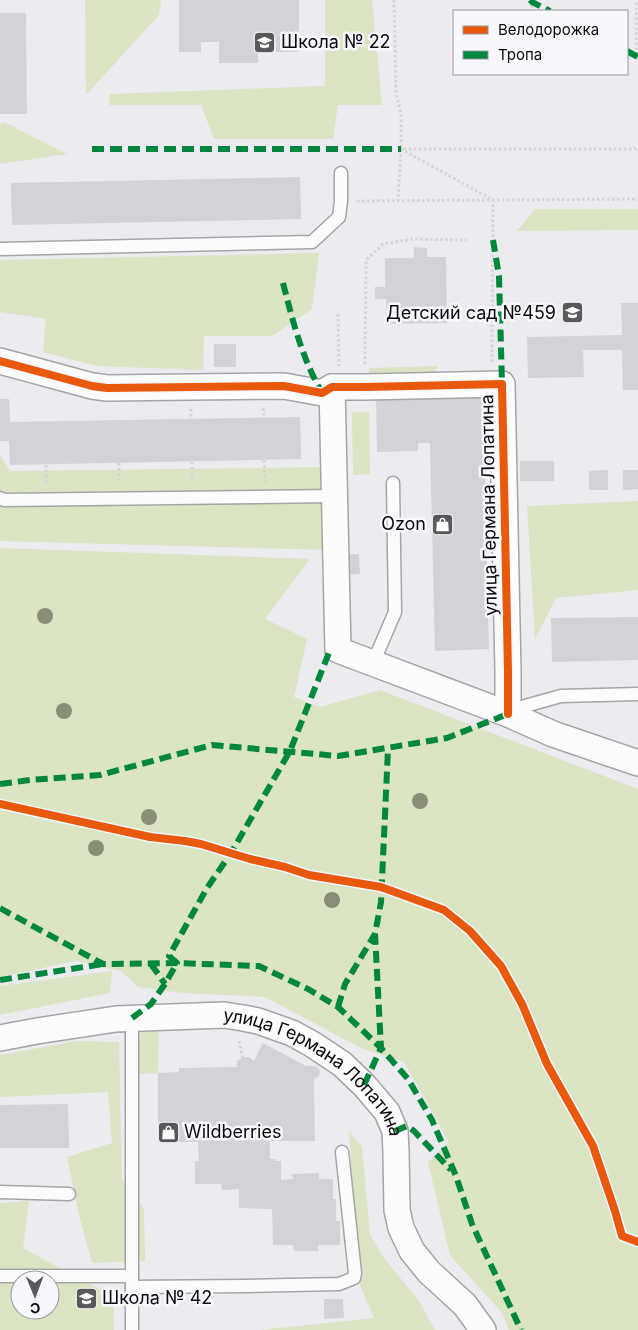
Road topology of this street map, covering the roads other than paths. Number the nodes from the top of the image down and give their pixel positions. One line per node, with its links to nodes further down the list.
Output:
1 (341, 174): 2 (lane)
2 (0, 249)
3 (0, 361): 4 (street, улица Германа Лопатина)
4 (332, 386): 6 (street); 10 (street, улица Германа Лопатина)
5 (393, 483): 8 (lane)
6 (335, 496): 7 (lane); 8 (street)
7 (0, 498)
8 (373, 663): 10 (street)
9 (638, 694): 10 (lane)
10 (508, 714): 11 (street)
11 (638, 763)
12 (132, 1018): 13 (street, улица Германа Лопатина); 18 (lane); 20 (street, улица Германа Лопатина)
13 (0, 1038)
14 (342, 1152): 18 (lane)
15 (0, 1192): 16 (lane)
16 (69, 1194)
17 (0, 1276): 18 (lane)
18 (132, 1282): 19 (lane)
19 (132, 1330)
20 (483, 1330)

